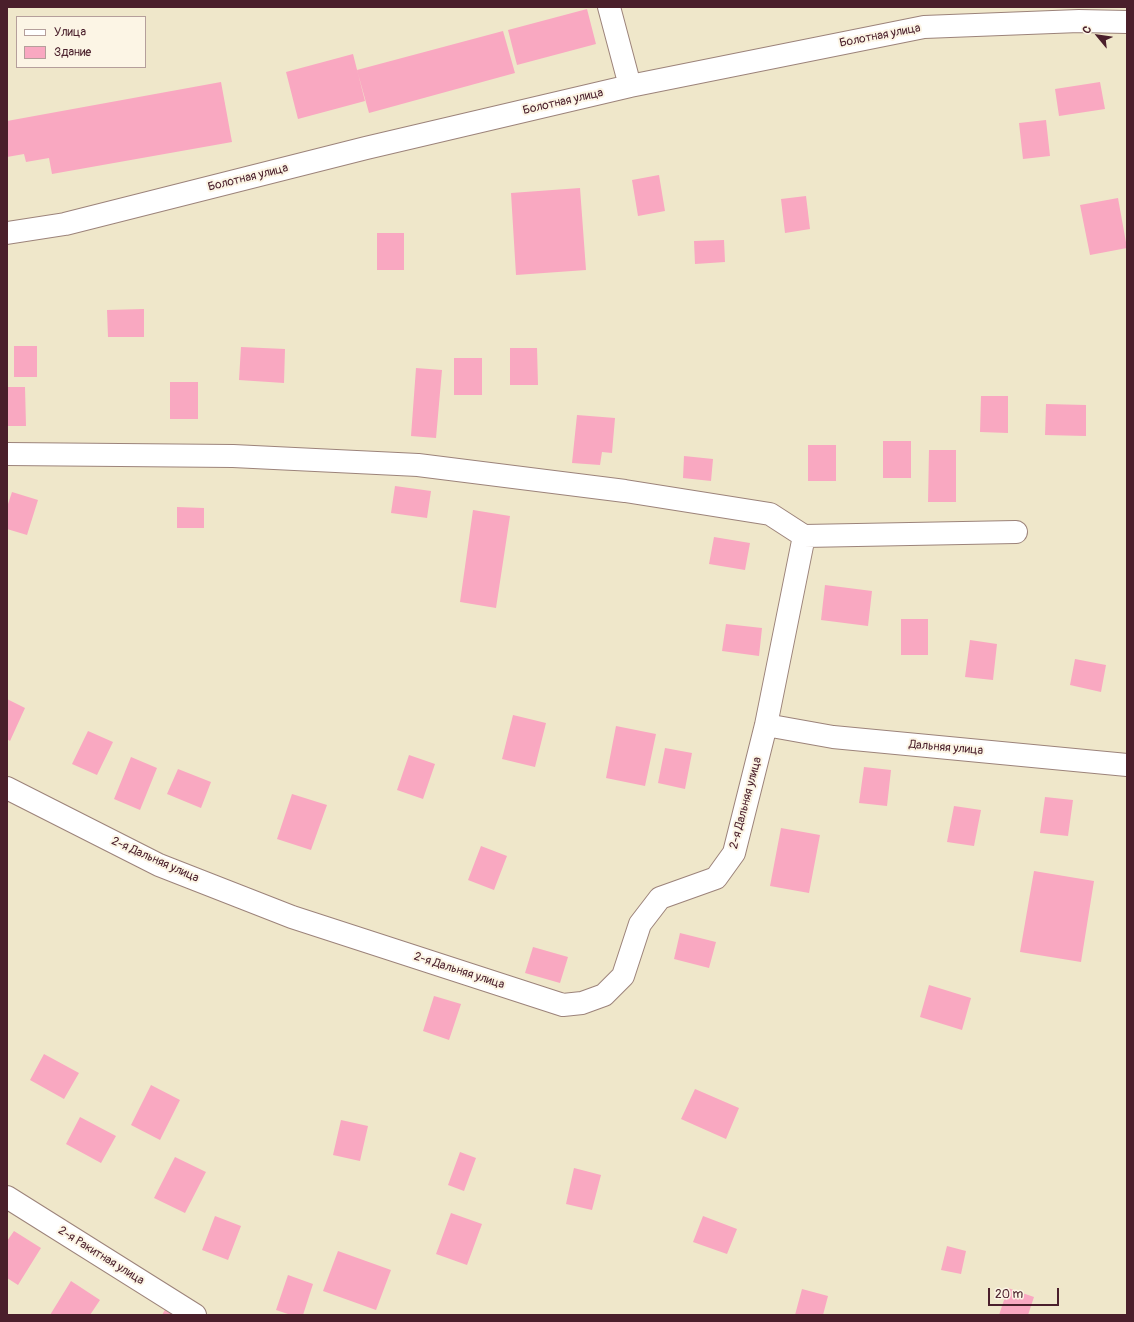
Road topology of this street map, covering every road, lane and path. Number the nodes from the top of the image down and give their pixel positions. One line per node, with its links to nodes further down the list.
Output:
1 (609, 7): 4 (street)
2 (1078, 14): 3 (street, Болотная улица); 4 (street, Болотная улица)
3 (1127, 22)
4 (630, 86): 5 (street, Болотная улица)
5 (7, 233)
6 (7, 454): 8 (street)
7 (1016, 532): 8 (street)
8 (804, 536): 9 (street, 2-я Дальняя улица)
9 (766, 725): 10 (street, Дальняя улица); 11 (street, 2-я Дальняя улица)
10 (1127, 765)
11 (7, 788)
12 (10, 1205): 13 (street, 2-я Ракитная улица)
13 (195, 1315)

